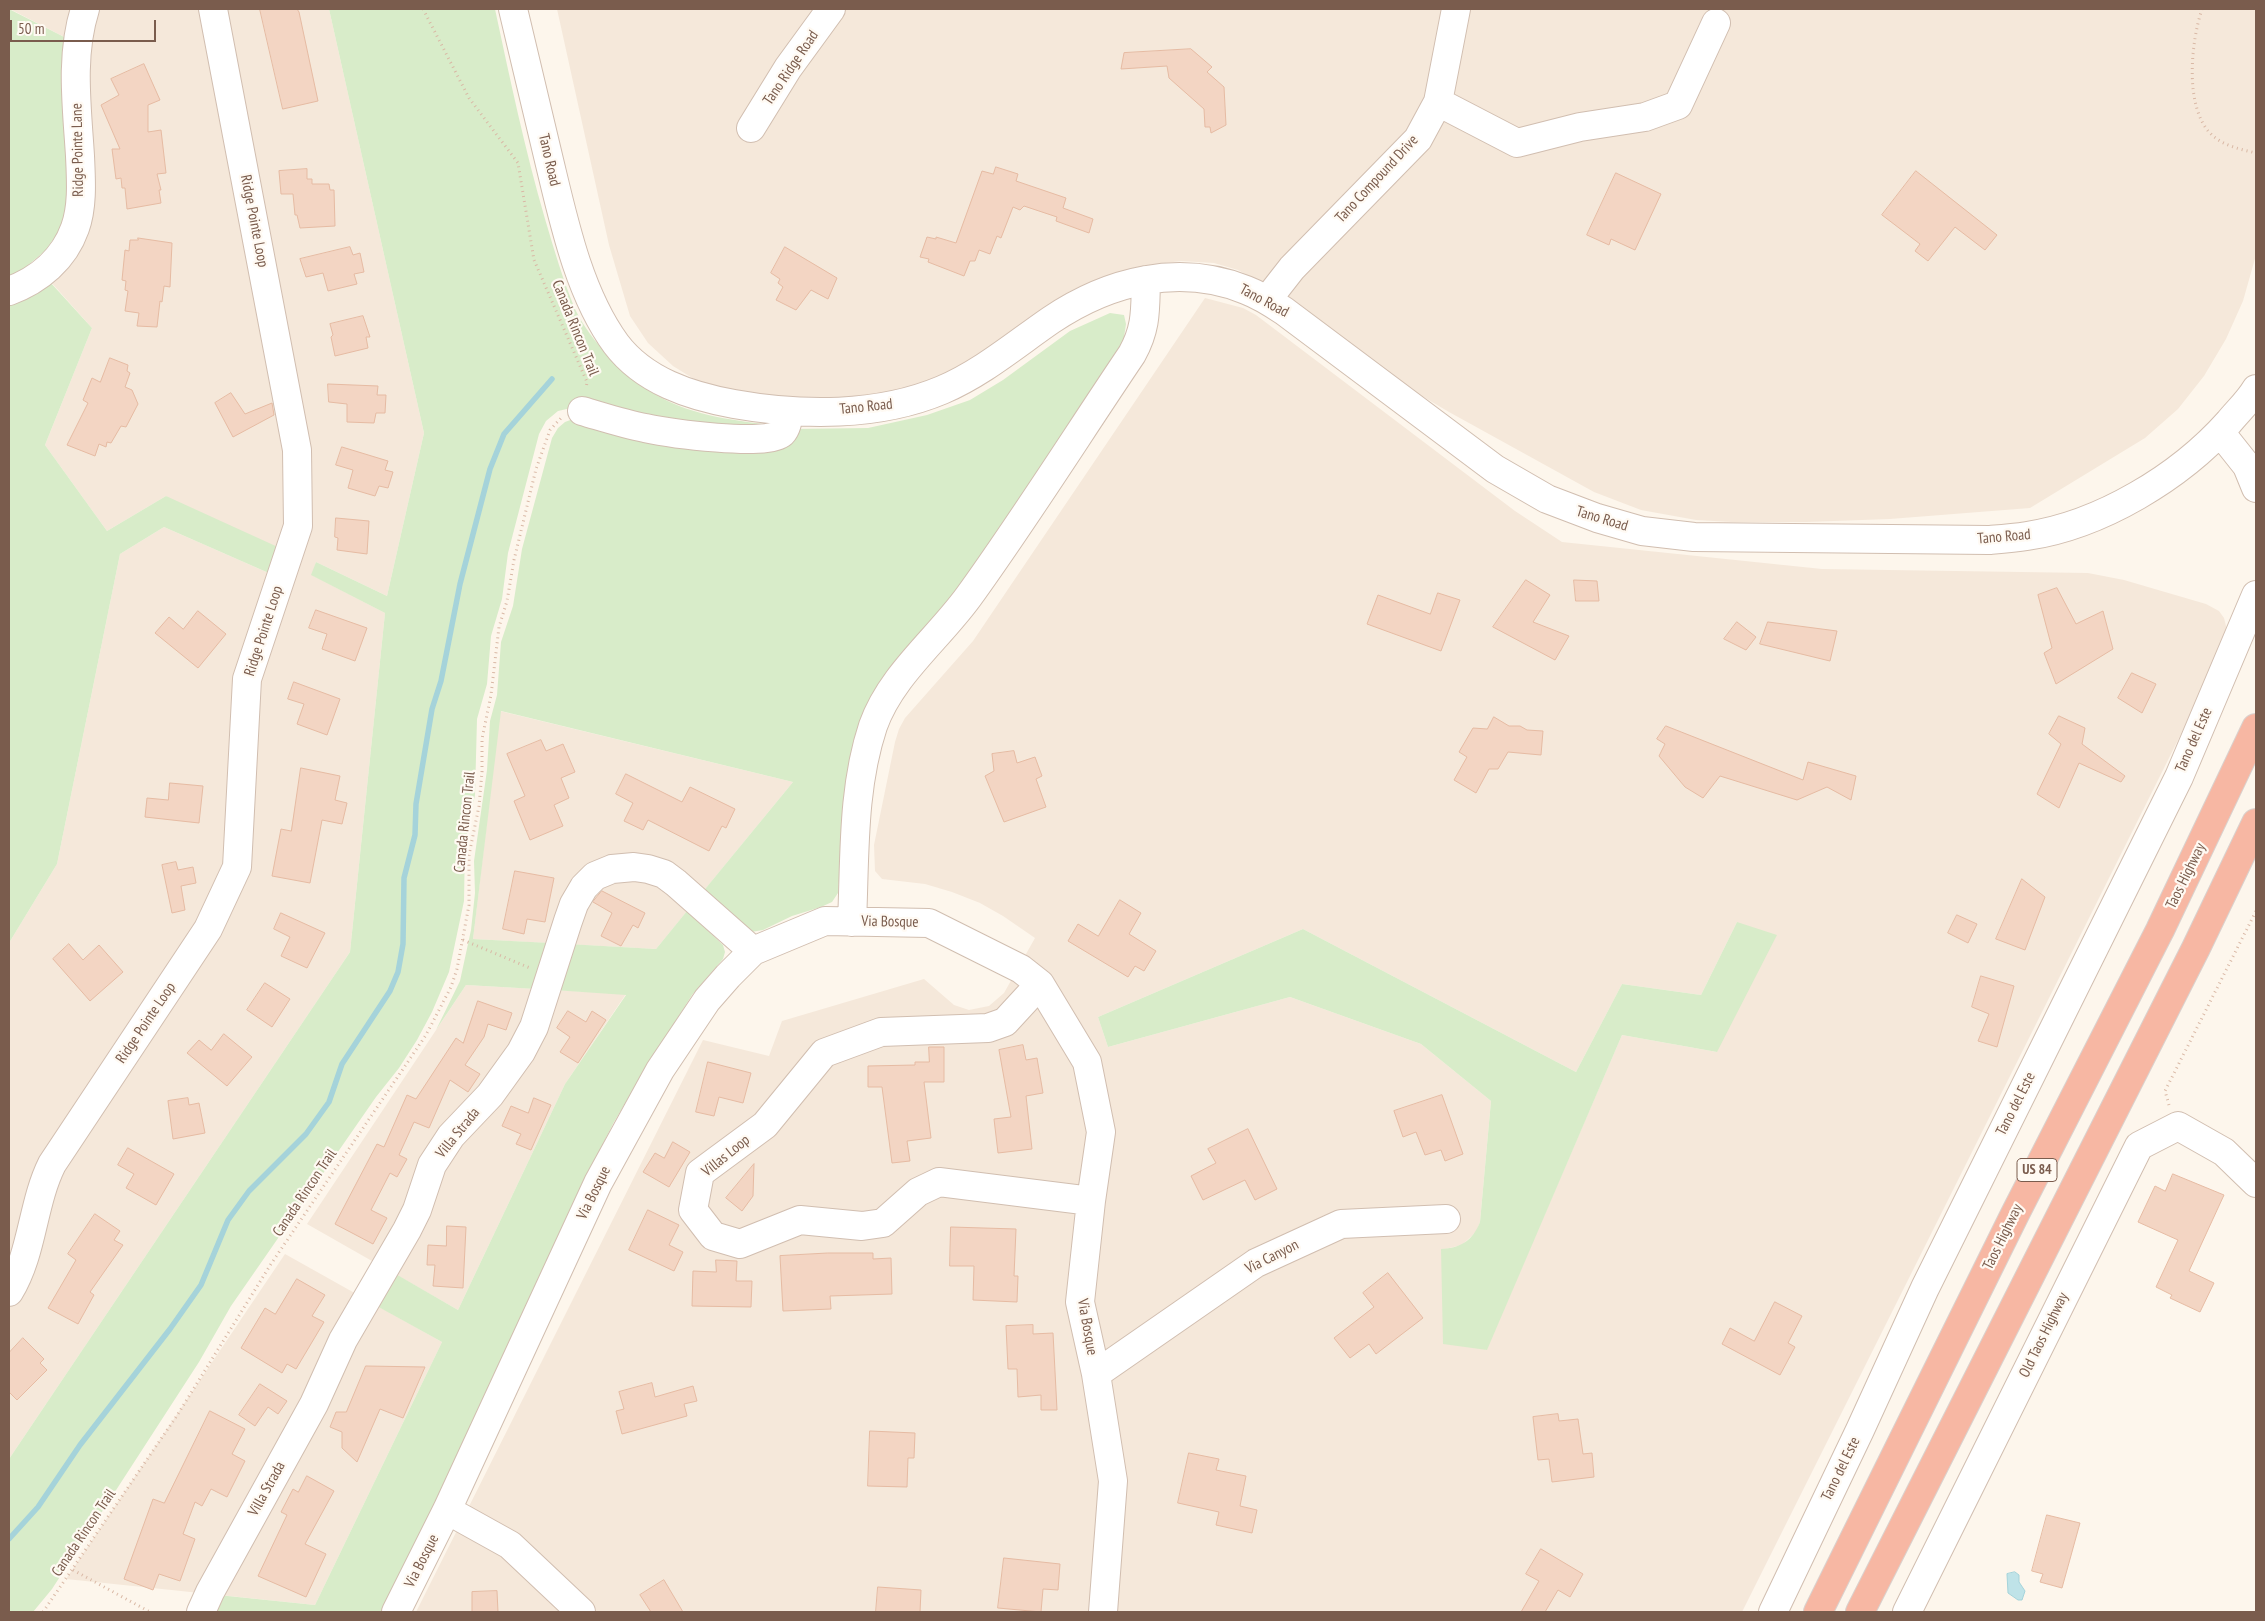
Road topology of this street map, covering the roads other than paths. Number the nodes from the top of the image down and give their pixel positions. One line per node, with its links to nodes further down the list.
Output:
1 (85, 9): 10 (street, Ridge Pointe Lane)
2 (213, 9): 26 (street, Ridge Pointe Loop)
3 (513, 9): 14 (street, Tano Road)
4 (831, 9): 8 (street, Tano Ridge Road)
5 (1456, 9): 7 (street, Tano Compound Drive)
6 (1716, 22): 7 (street)
7 (1438, 102): 11 (street, Tano Compound Drive)
8 (751, 128)
9 (1146, 280): 11 (street, Tano Road); 14 (street, Tano Road); 20 (street)
10 (9, 291)
11 (1266, 300): 15 (street, Tano Road)
12 (2256, 389): 15 (street, Tano Road)
13 (582, 411): 14 (street)
14 (789, 412)
15 (2220, 432): 16 (street)
16 (2256, 488)
17 (2256, 595): 33 (street, Tano del Este)
18 (2256, 728): 34 (highway, Taos Highway / US 84)
19 (2256, 823): 35 (highway, US 84)
20 (852, 922): 21 (street, Via Bosque); 22 (street, Via Bosque)
21 (754, 951): 28 (street, Via Bosque); 29 (street, Villa Strada)
22 (1040, 984): 24 (street, Via Bosque); 24 (street, Villas Loop)
23 (2256, 1183): 36 (street, Old Taos Highway)
24 (1091, 1200): 27 (street, Via Bosque)
25 (1446, 1219): 27 (street, Via Canyon)
26 (9, 1292)
27 (1096, 1374): 32 (street, Via Bosque)
28 (448, 1510): 30 (street, Via Bosque); 31 (street)
29 (201, 1612)
30 (396, 1612)
31 (581, 1612)
32 (1103, 1612)
33 (1773, 1612)
34 (1818, 1612)
35 (1860, 1612)
36 (1907, 1612)

